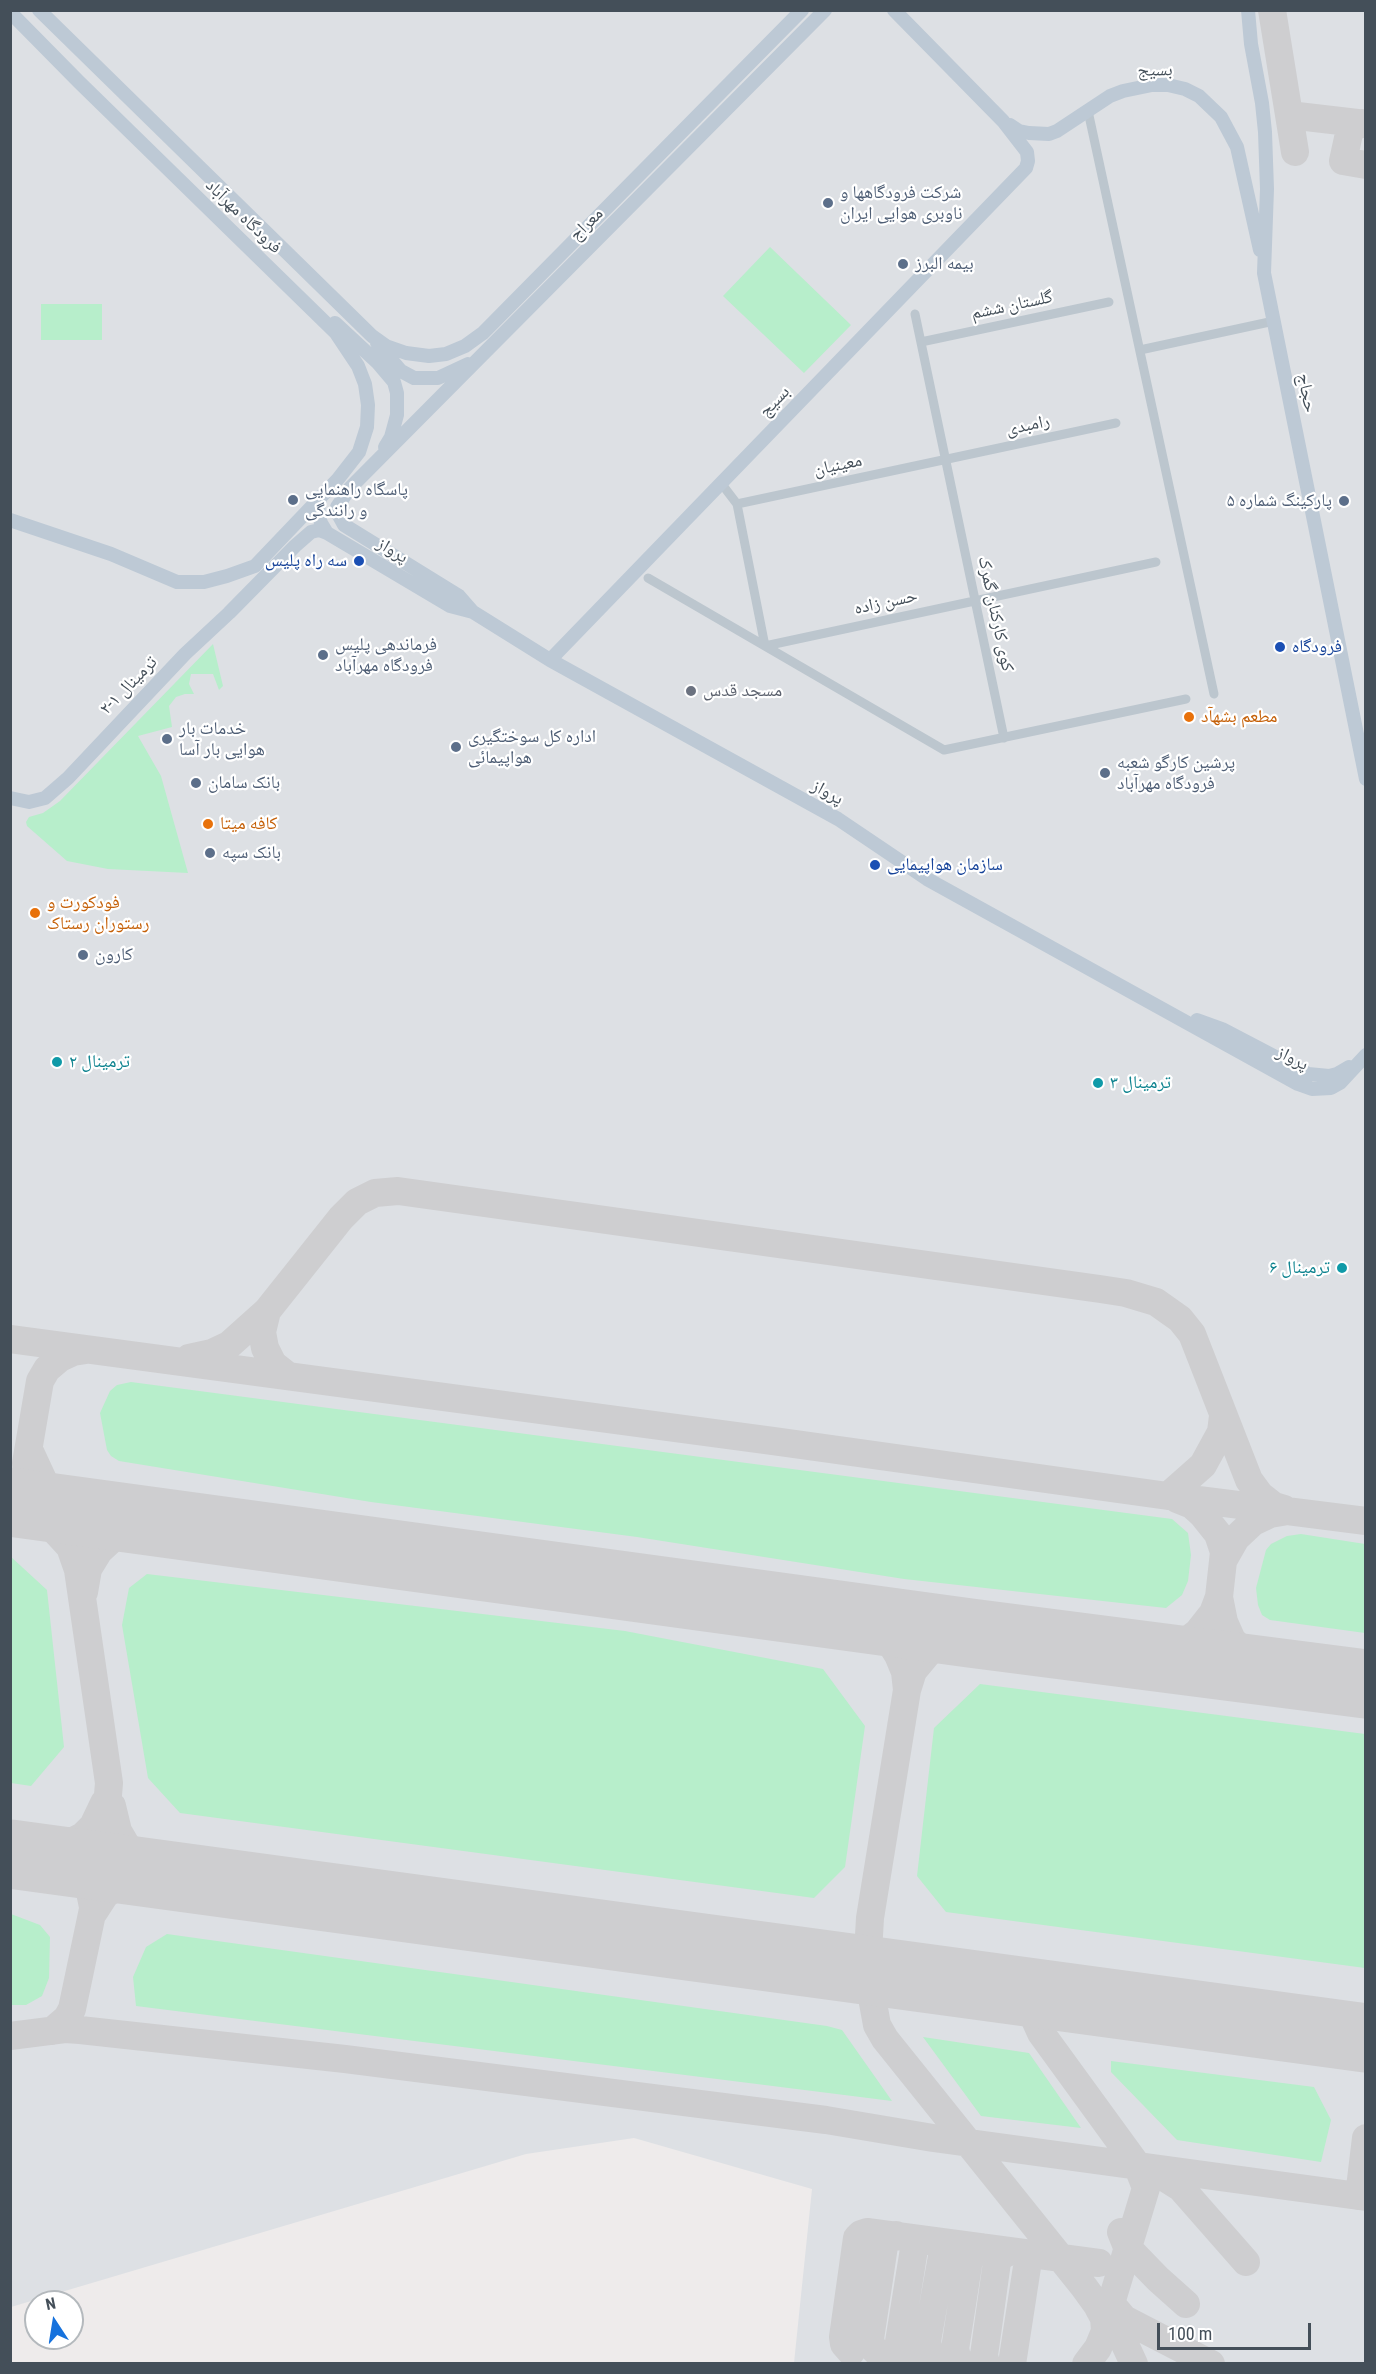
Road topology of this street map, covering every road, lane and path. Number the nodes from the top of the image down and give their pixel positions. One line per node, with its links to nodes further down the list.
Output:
1 (39, 10): 9 (main road, فرودگاه مهرآباد)
2 (802, 10): 16 (main road, معراج)
3 (825, 10): 19 (main road, معراج)
4 (894, 10): 8 (main road)
5 (1248, 10): 11 (main road, حجاج)
6 (10, 12): 10 (main road, فرودگاه مهرآباد)
7 (1088, 111): 8 (main road, بسیج); 11 (main road, بسیج); 20 (street)
8 (1003, 121): 24 (main road, بسیج)
9 (187, 154): 10 (main road); 17 (main road, فرودگاه مهرآباد)
10 (170, 172): 12 (main road, فرودگاه مهرآباد)
11 (1264, 273): 15 (main road, حجاج)
12 (284, 282): 23 (main road); 25 (main road, فرودگاه مهرآباد)
13 (1109, 302): 18 (street, گلستان ششم)
14 (915, 314): 18 (street, کوی کارکنان گمرک)
15 (1274, 321): 20 (street); 41 (main road, حجاج)
16 (483, 333): 17 (main road, فرودگاه مهرآباد)
17 (372, 336): 19 (main road)
18 (921, 342): 22 (street, کوی کارکنان گمرک)
19 (494, 345): 23 (main road, معراج)
20 (1140, 350): 38 (street)
21 (1116, 423): 22 (street, رامبدی)
22 (946, 460): 26 (street, معینیان); 34 (street, کوی کارکنان گمرک)
23 (374, 465): 35 (main road, پرواز)
24 (721, 483): 26 (street); 37 (main road, بسیج)
25 (320, 498): 28 (main road); 30 (main road)
26 (737, 504): 36 (street)
27 (10, 520): 32 (main road)
28 (298, 521): 29 (main road); 32 (main road)
29 (311, 532): 30 (main road); 32 (main road)
30 (327, 533): 35 (main road, پرواز)
31 (1156, 562): 34 (street, حسن زاده)
32 (261, 571): 42 (main road, ترمینال ۱-۲)
33 (648, 578): 36 (street)
34 (975, 600): 36 (street, حسن زاده); 40 (street, کوی کارکنان گمرک)
35 (474, 612): 37 (main road, پرواز)
36 (765, 646): 40 (street)
37 (550, 660): 43 (main road, پرواز)
38 (1214, 694)
39 (1186, 699): 40 (street)
40 (1004, 738)
41 (1365, 778)
42 (10, 798)
43 (1365, 1056)

